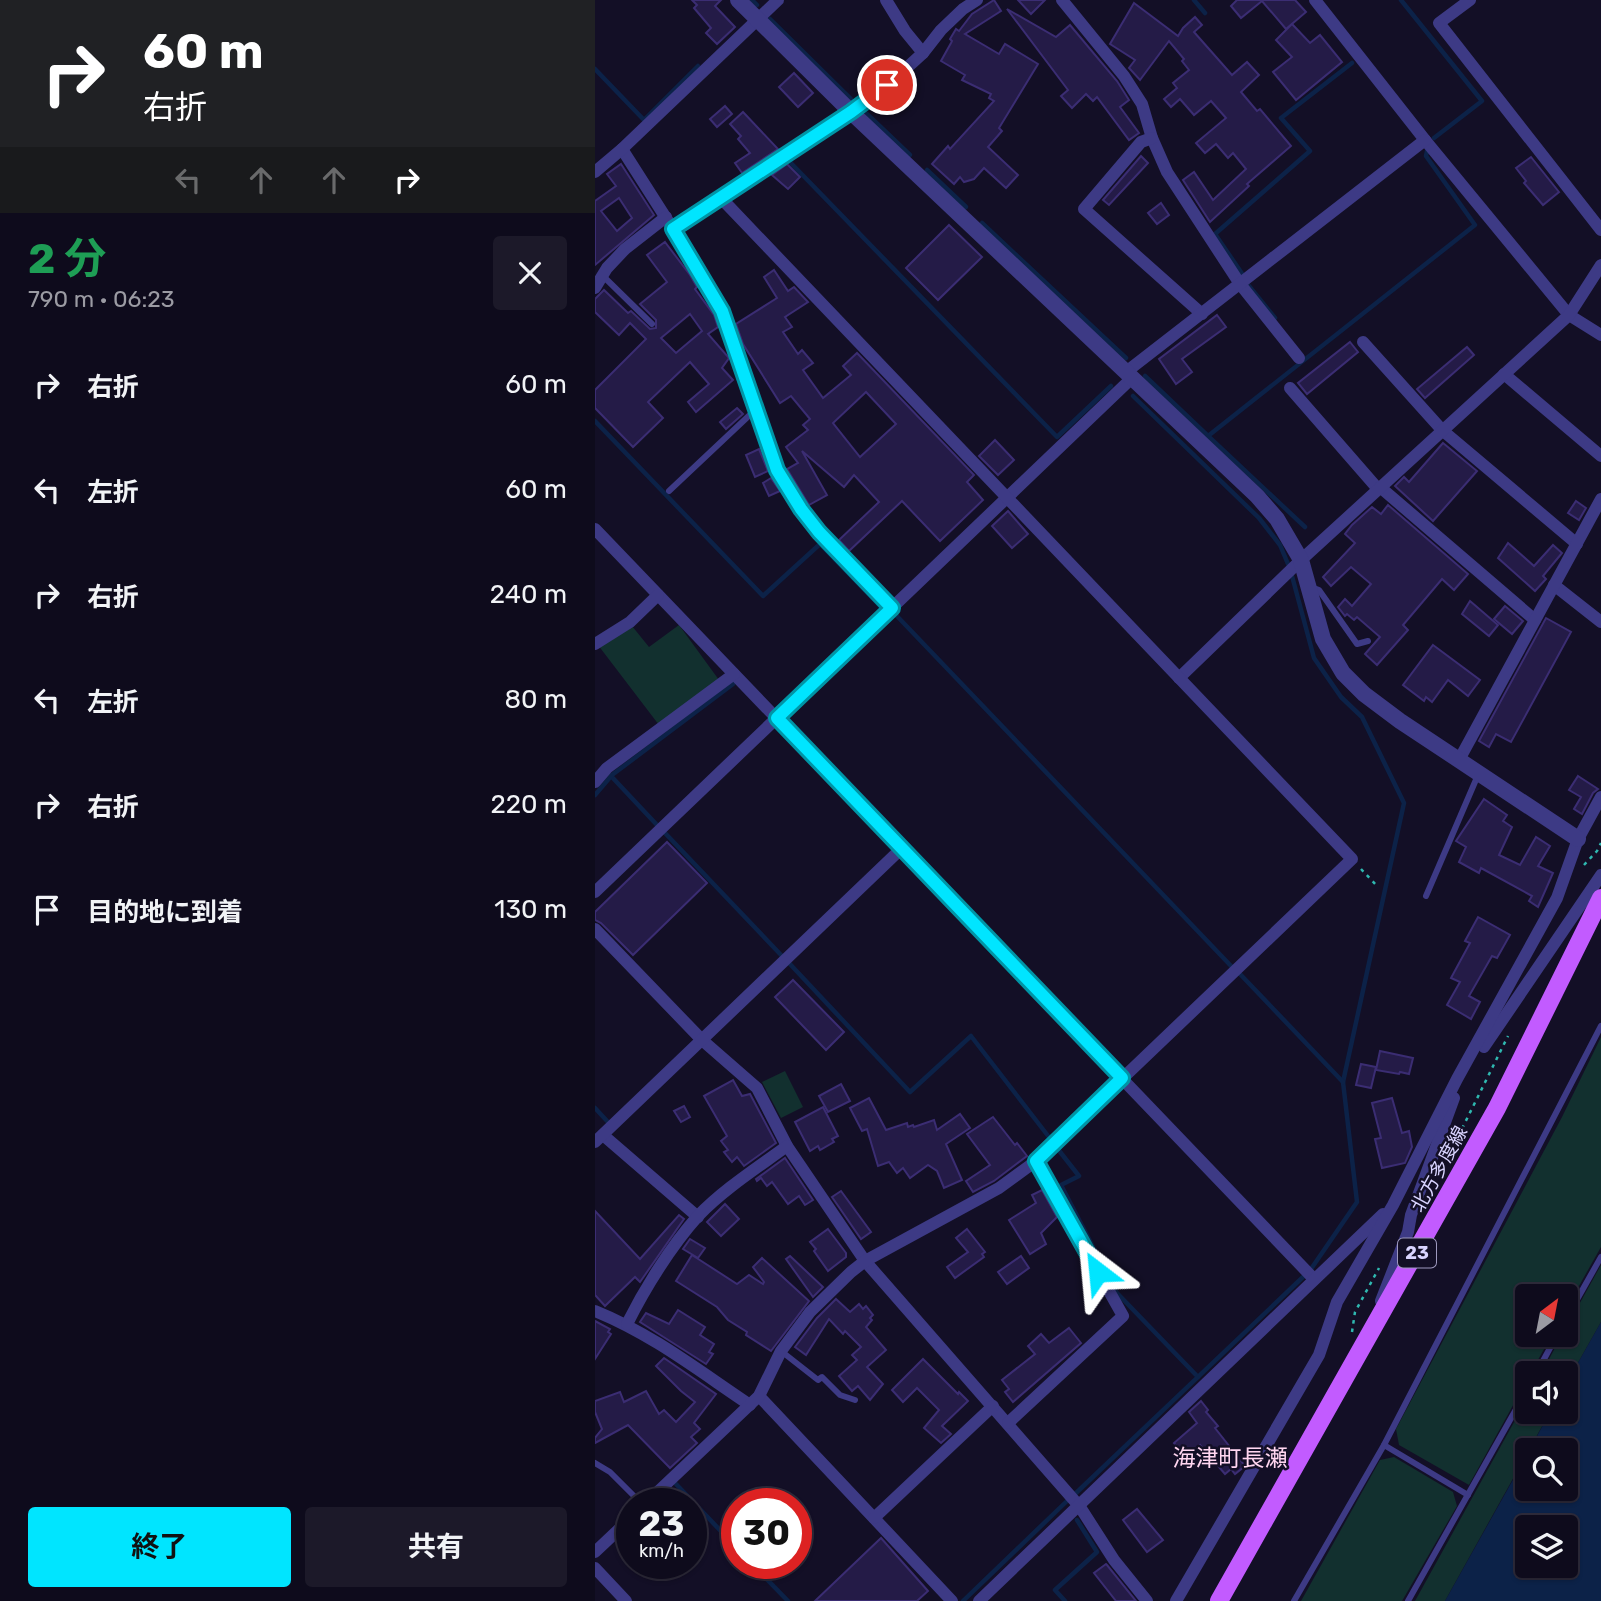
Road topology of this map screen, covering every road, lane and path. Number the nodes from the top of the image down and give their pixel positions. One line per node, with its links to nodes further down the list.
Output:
1 (738, 0): 8 (street)
2 (778, 0): 8 (street)
3 (886, 0): 9 (street)
4 (977, 0): 9 (street)
5 (1062, 0): 11 (street)
6 (1315, 0): 12 (street)
7 (1470, 0): 18 (street)
8 (757, 19): 10 (street); 13 (street)
9 (923, 53): 10 (street)
10 (851, 112): 15 (street); 30 (street)
11 (1152, 138): 21 (street); 23 (street)
12 (1425, 140): 21 (street); 24 (street)
13 (622, 149): 14 (street); 16 (street)
14 (595, 172)
15 (720, 197): 17 (street); 37 (street)
16 (666, 217): 17 (street); 20 (street)
17 (673, 229): 32 (street)
18 (1601, 229)
19 (1601, 265): 24 (street)
20 (603, 276): 22 (street); 25 (lane)
21 (1240, 284): 23 (street); 28 (street)
22 (595, 288)
23 (1202, 314): 30 (street)
24 (1569, 315): 26 (street); 29 (street)
25 (652, 324)
26 (1601, 335)
27 (1363, 342): 33 (street)
28 (1299, 358)
29 (1504, 374): 33 (street); 34 (street)
30 (1129, 375): 37 (street); 41 (street)
31 (1290, 388): 35 (street)
32 (755, 410): 36 (lane); 45 (street)
33 (1442, 430): 35 (street); 40 (street)
34 (1601, 456)
35 (1379, 488): 41 (street); 46 (street)
36 (669, 491)
37 (1007, 498): 45 (street); 51 (street)
38 (1601, 499): 40 (street)
39 (595, 529): 44 (street)
40 (1577, 544): 42 (street)
41 (1301, 560): 43 (street); 51 (street)
42 (1554, 585): 46 (street); 47 (street)
43 (1309, 586): 48 (lane); 53 (street)
44 (658, 595): 49 (street); 50 (street)
45 (892, 608): 52 (street)
46 (1535, 620): 53 (street)
47 (1601, 622)
48 (1368, 641)
49 (595, 644)
50 (734, 674): 52 (street); 55 (street)
51 (1179, 678): 59 (street)
52 (777, 718): 58 (street); 62 (street)
53 (1459, 760): 54 (street)
54 (1479, 773): 57 (street); 63 (lane)
55 (595, 782)
56 (1601, 797): 57 (street)
57 (1578, 839): 69 (street)
58 (902, 848): 67 (street); 68 (street)
59 (1352, 859): 61 (path); 68 (street)
60 (1601, 875): 69 (street)
61 (1378, 887)
62 (595, 892)
63 (1426, 896)
64 (1601, 898): 81 (main road, 北方多度線 / 23)
65 (595, 929): 67 (street)
66 (1601, 1026): 88 (lane)
67 (702, 1040): 70 (street); 71 (street)
68 (1122, 1078): 72 (street); 77 (street)
69 (1457, 1079): 73 (street); 81 (street)
70 (599, 1138): 74 (street)
71 (787, 1146): 74 (street); 76 (street)
72 (1036, 1161): 76 (street); 87 (street)
73 (1393, 1205): 77 (street); 102 (street)
74 (698, 1217): 80 (street)
75 (1601, 1257): 78 (lane)
76 (865, 1261): 82 (street); 85 (street)
77 (1314, 1279): 93 (street)
78 (1579, 1296)
79 (595, 1311): 80 (street)
80 (627, 1324): 83 (street)
81 (1366, 1344): 103 (main road, 北方多度線 / 23)
82 (781, 1352): 83 (street); 84 (lane)
83 (755, 1400): 91 (street); 94 (street)
84 (855, 1400)
85 (993, 1406): 87 (street); 94 (street)
86 (1515, 1411): 92 (lane)
87 (1008, 1423): 93 (street)
88 (1384, 1445): 92 (lane); 104 (lane)
89 (595, 1463): 90 (lane)
90 (626, 1488)
91 (662, 1488)
92 (1468, 1494): 105 (lane)
93 (1080, 1507): 100 (street); 101 (street)
94 (874, 1518): 99 (street)
95 (616, 1532): 96 (street)
96 (595, 1552)
97 (595, 1568): 98 (street)
98 (626, 1601)
99 (952, 1601)
100 (979, 1601)
101 (1147, 1601)
102 (1176, 1601)
103 (1219, 1601)
104 (1294, 1601)
105 (1408, 1601)

